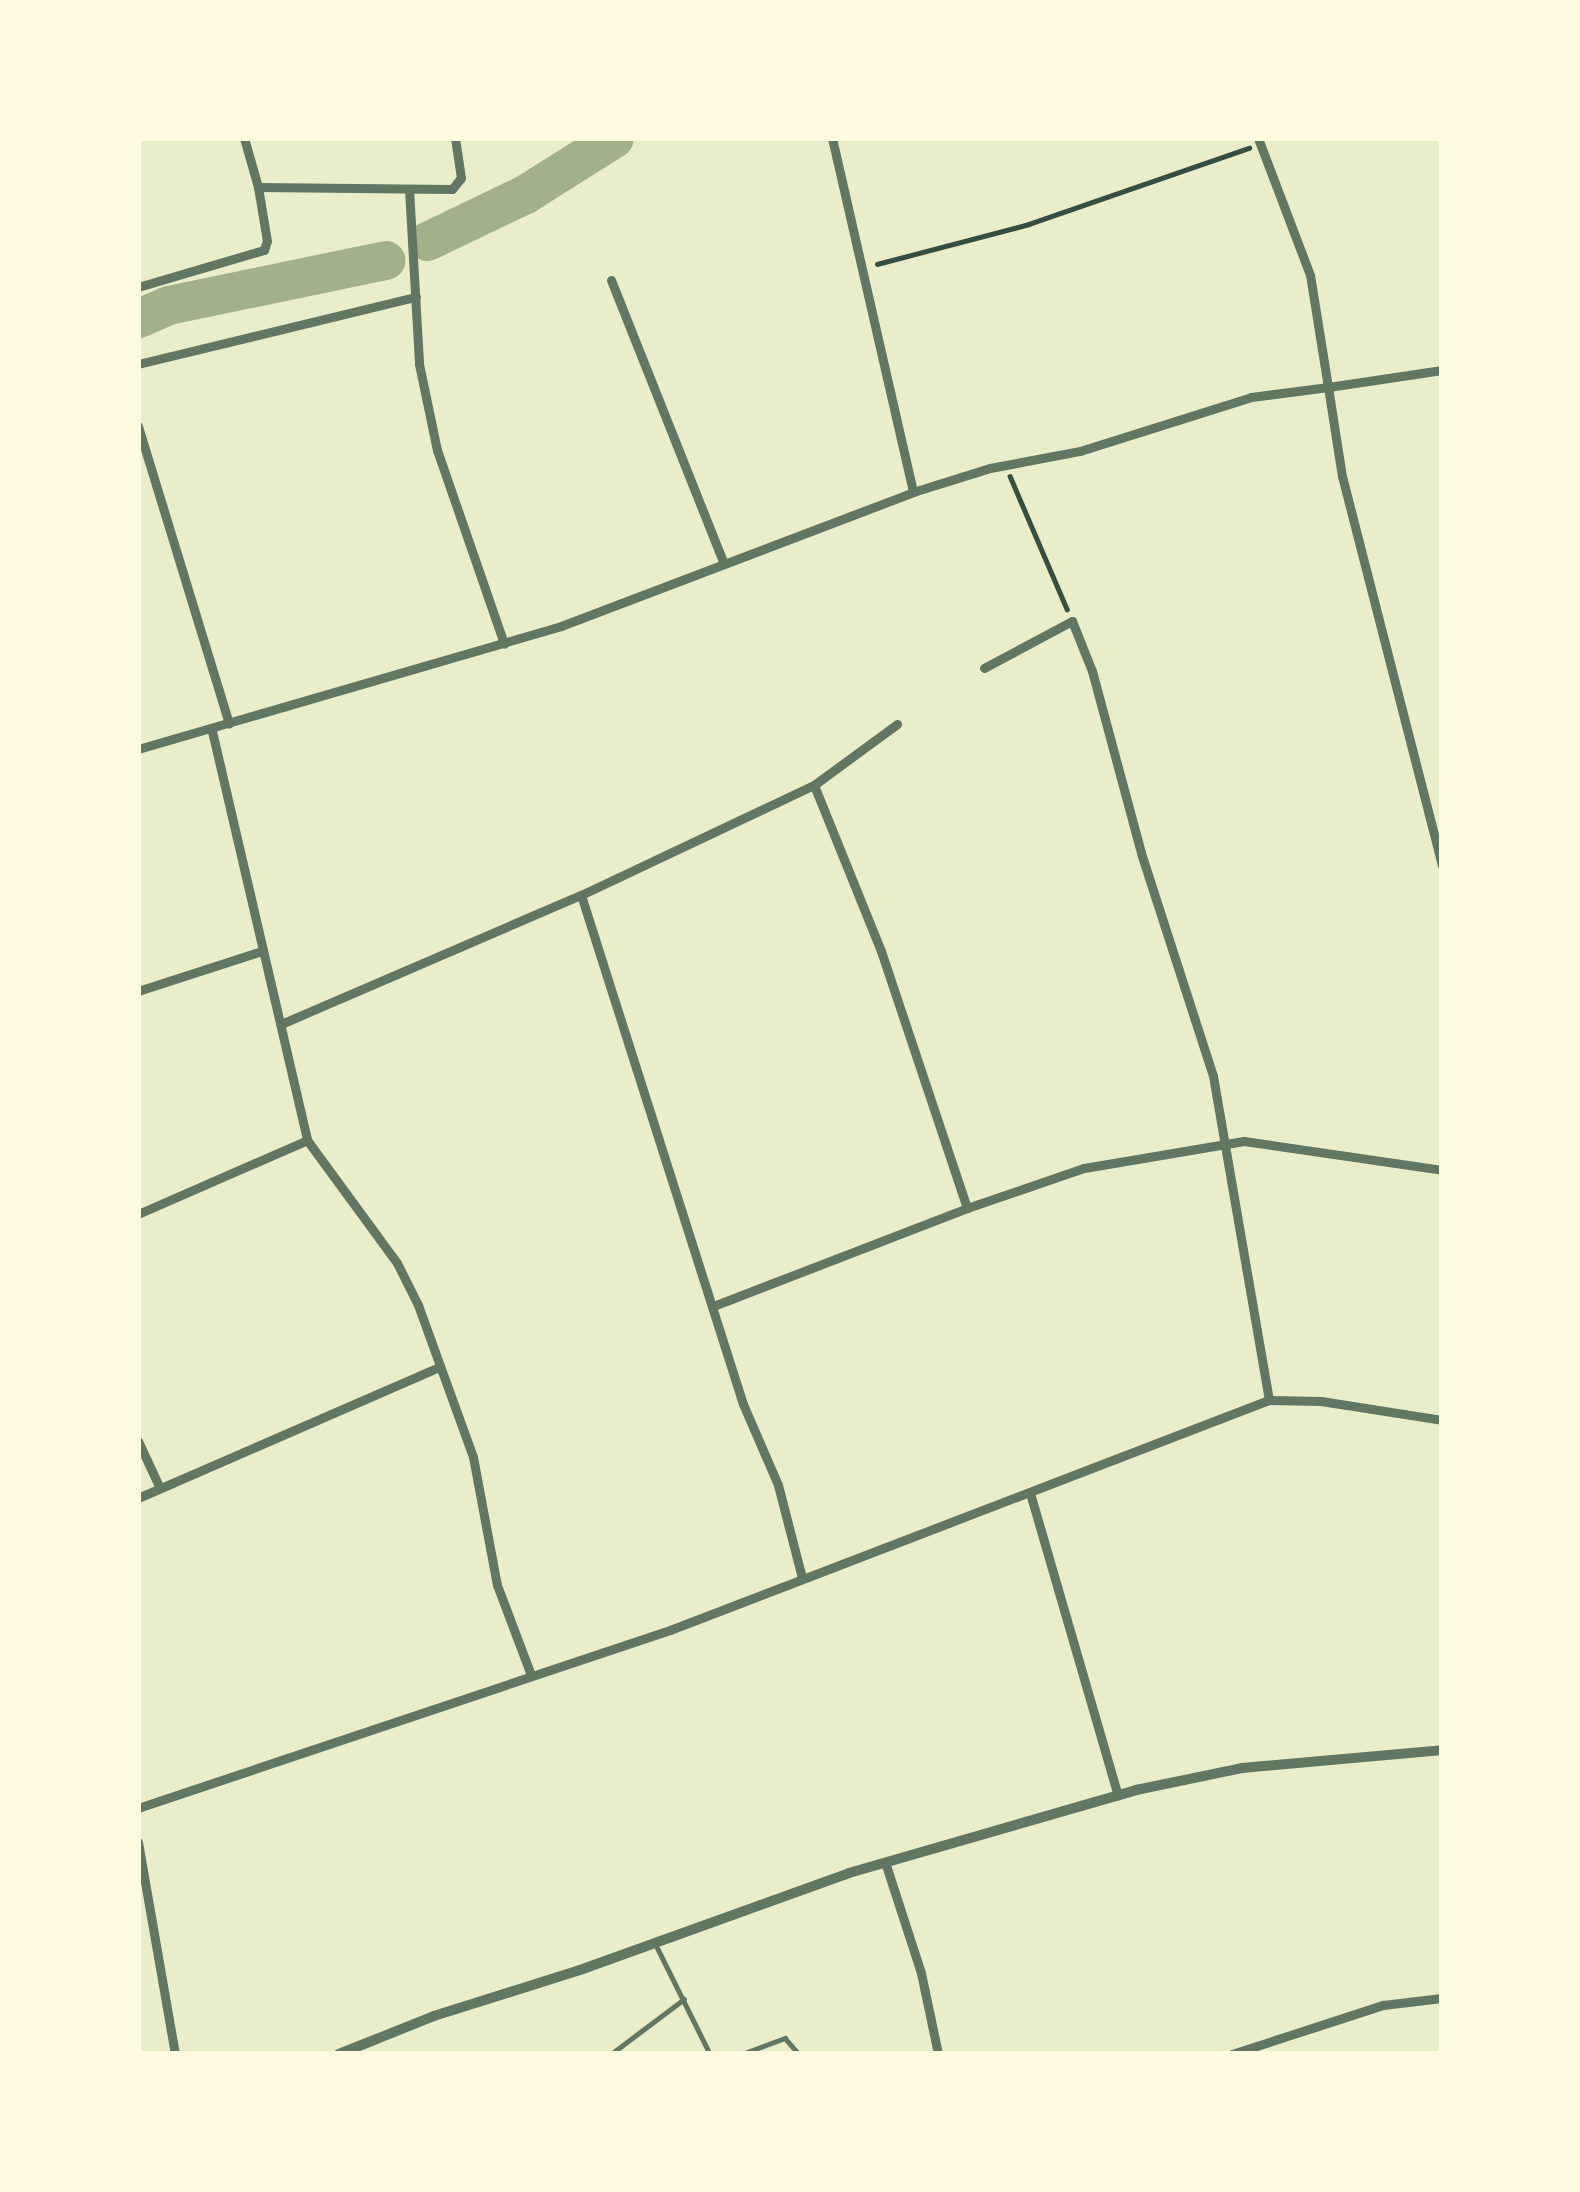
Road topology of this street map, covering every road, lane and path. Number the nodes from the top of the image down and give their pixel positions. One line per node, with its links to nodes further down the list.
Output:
1 (244, 138): 5 (street)
2 (455, 138): 6 (street)
3 (832, 138): 7 (street)
4 (1259, 141): 7 (path); 13 (street)
5 (258, 187): 6 (street); 9 (street)
6 (409, 189): 10 (street)
7 (860, 271): 16 (street)
8 (610, 280): 17 (street)
9 (138, 286)
10 (416, 297): 11 (street); 19 (street)
11 (138, 364)
12 (1442, 370): 13 (street)
13 (1328, 387): 15 (street); 26 (street)
14 (138, 426): 21 (street)
15 (1005, 466): 16 (street); 18 (path)
16 (913, 492): 17 (street)
17 (724, 562): 19 (street)
18 (1072, 621): 20 (street); 32 (street)
19 (504, 644): 21 (street)
20 (984, 668)
21 (229, 723): 23 (street)
22 (897, 724): 25 (street)
23 (212, 731): 24 (street); 28 (street)
24 (138, 749)
25 (814, 785): 27 (street); 34 (street)
26 (1442, 865)
27 (581, 895): 30 (street); 36 (street)
28 (262, 951): 29 (street); 30 (street)
29 (138, 991)
30 (281, 1024): 31 (street)
31 (307, 1140): 35 (street); 37 (street)
32 (1223, 1144): 33 (street); 34 (street); 38 (street)
33 (1442, 1170)
34 (968, 1208): 36 (street)
35 (138, 1214)
36 (716, 1305): 44 (street)
37 (439, 1367): 41 (street); 45 (street)
38 (1269, 1400): 39 (street); 42 (street)
39 (1442, 1420)
40 (138, 1441): 41 (street)
41 (159, 1486): 43 (street)
42 (1030, 1493): 44 (street); 47 (street)
43 (138, 1498)
44 (802, 1578): 45 (street)
45 (531, 1676): 48 (street)
46 (1442, 1750): 47 (street)
47 (1118, 1796): 50 (street)
48 (138, 1808)
49 (138, 1842): 54 (street)
50 (885, 1862): 51 (street); 60 (street)
51 (655, 1942): 53 (lane); 55 (street)
52 (1442, 1998): 61 (street)
53 (684, 1999): 56 (lane); 57 (lane)
54 (175, 2054)
55 (339, 2054)
56 (611, 2054)
57 (710, 2054)
58 (742, 2054): 59 (lane)
59 (799, 2054)
60 (938, 2054)
61 (1232, 2054)

